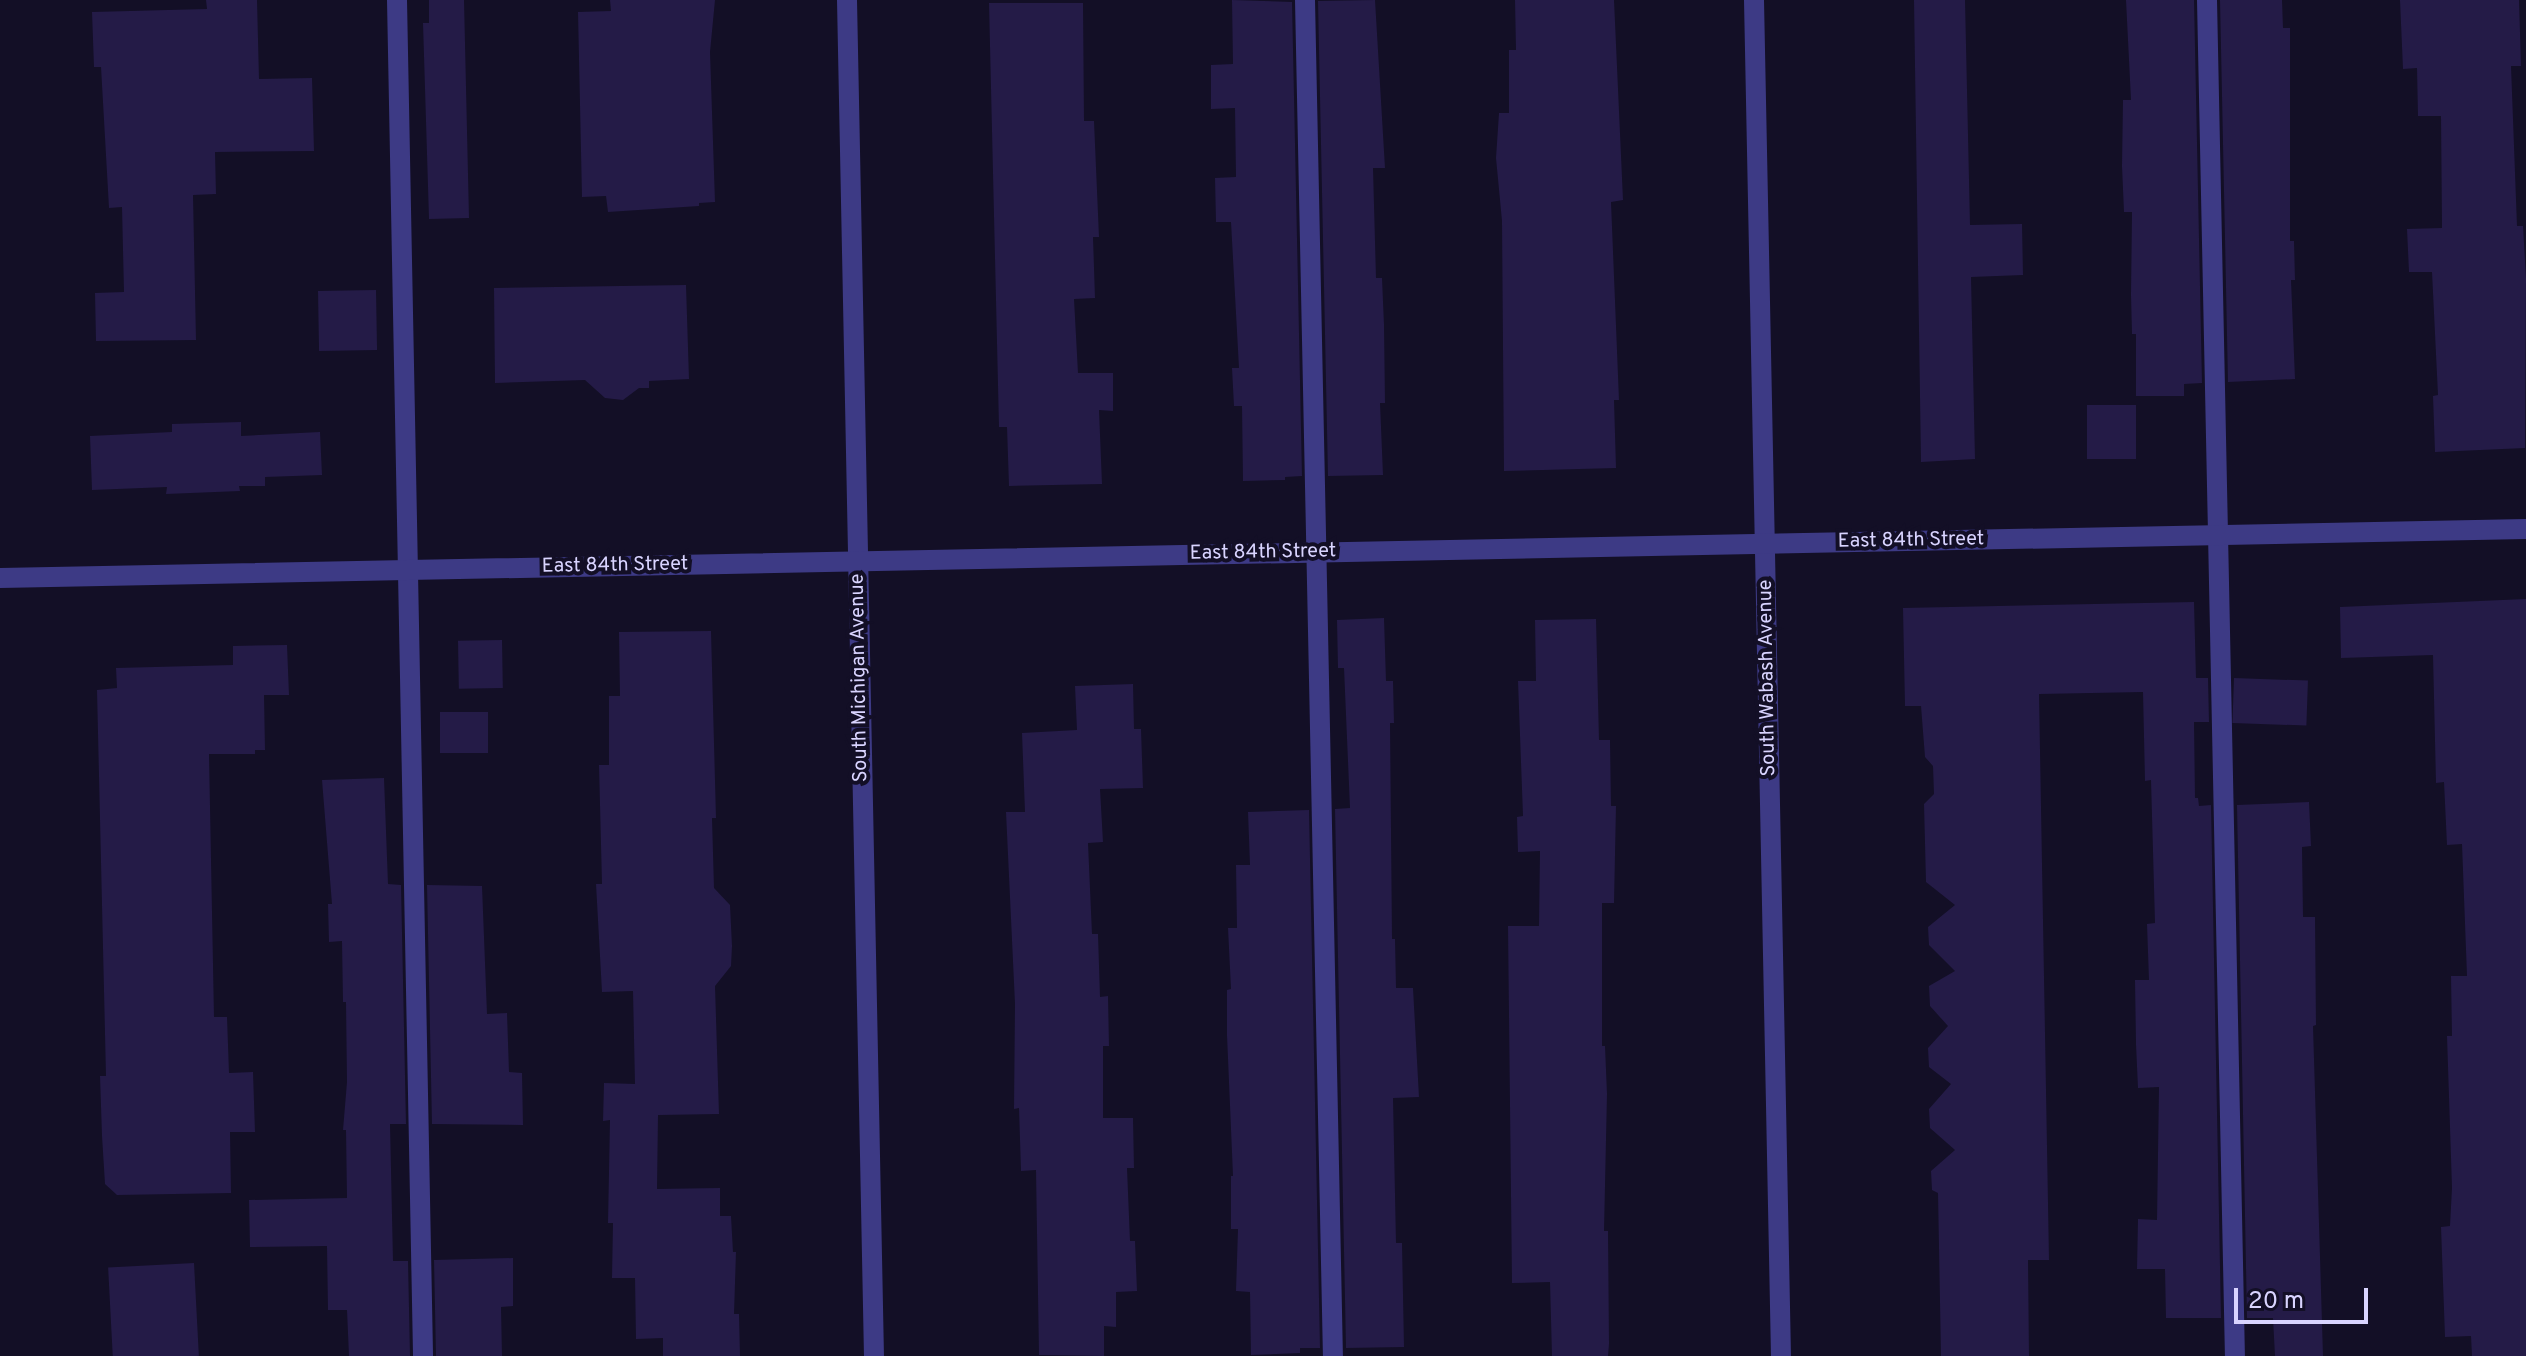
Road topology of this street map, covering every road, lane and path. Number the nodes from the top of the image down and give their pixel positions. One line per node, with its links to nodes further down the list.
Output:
1 (397, 0): 11 (street)
2 (847, 0): 10 (street, South Michigan Avenue)
3 (1305, 0): 9 (street)
4 (1754, 0): 8 (street, South Wabash Avenue)
5 (2207, 0): 7 (street)
6 (2526, 529): 7 (street, East 84th Street)
7 (2218, 535): 8 (street, East 84th Street); 17 (street)
8 (1765, 544): 9 (street, East 84th Street); 16 (street, South Wabash Avenue)
9 (1316, 552): 10 (street, East 84th Street); 15 (street)
10 (858, 561): 11 (street, East 84th Street); 14 (street, South Michigan Avenue)
11 (408, 570): 12 (street, East 84th Street); 13 (street)
12 (0, 578)
13 (423, 1356)
14 (874, 1356)
15 (1333, 1356)
16 (1781, 1356)
17 (2235, 1356)

